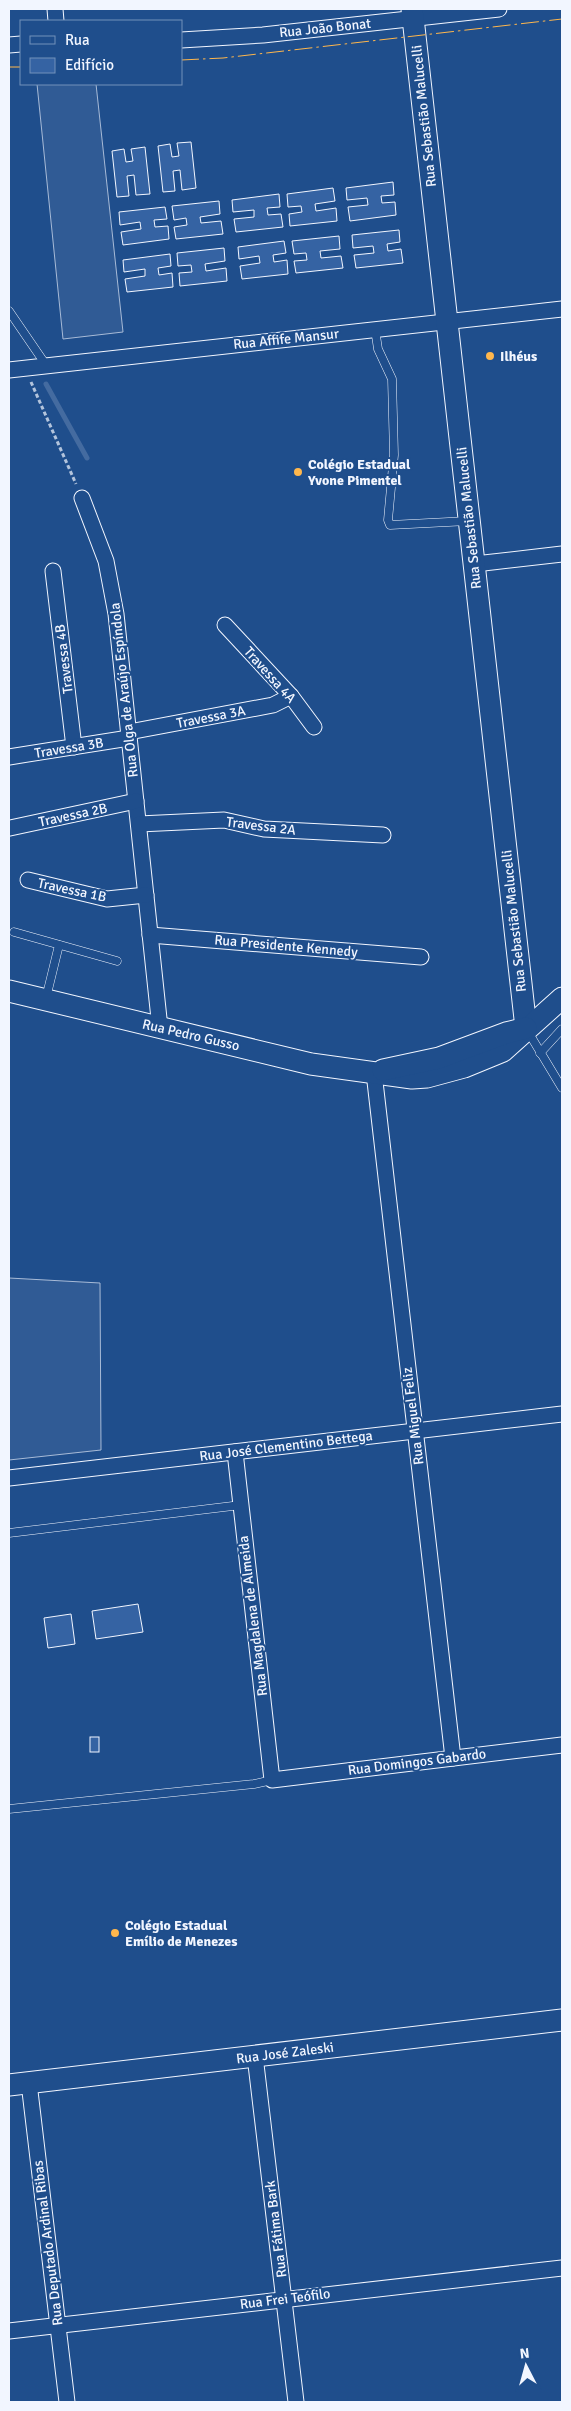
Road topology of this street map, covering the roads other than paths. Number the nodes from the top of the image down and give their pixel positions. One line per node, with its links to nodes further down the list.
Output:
1 (499, 9): 2 (street, Rua João Bonat)
2 (413, 14): 3 (street, Rua João Bonat); 6 (street, Rua Sebastião Malucelli)
3 (182, 40)
4 (562, 308): 6 (street, Rua Affife Mansur)
5 (9, 311): 8 (lane)
6 (447, 321): 7 (street, Rua Affife Mansur); 11 (street, Rua Sebastião Malucelli)
7 (375, 329): 8 (street, Rua Affife Mansur); 11 (lane)
8 (46, 365): 9 (street, Rua Affife Mansur)
9 (9, 370)
10 (82, 498): 18 (street, Rua Olga de Araújo Espíndola)
11 (470, 521): 13 (street, Rua Sebastião Malucelli)
12 (562, 554): 13 (street)
13 (474, 564): 36 (street, Rua Sebastião Malucelli)
14 (53, 571): 19 (street, Travessa 4B)
15 (225, 625): 16 (street, Travessa 4A)
16 (291, 696): 17 (street, Travessa 4A); 18 (street, Travessa 3A)
17 (314, 727)
18 (129, 735): 19 (street, Travessa 3B); 21 (street, Rua Olga de Araújo Espíndola)
19 (74, 747): 20 (street, Travessa 3B)
20 (9, 757)
21 (136, 801): 22 (street, Rua Olga de Araújo Espíndola); 23 (street, Travessa 2B)
22 (139, 824): 24 (street, Travessa 2A); 26 (street, Rua Olga de Araújo Espíndola)
23 (10, 828)
24 (383, 836)
25 (28, 880): 26 (street, Travessa 1B)
26 (146, 895): 28 (street, Rua Olga de Araújo Espíndola)
27 (14, 932): 29 (lane)
28 (150, 934): 30 (street, Rua Presidente Kennedy); 35 (street, Rua Olga de Araújo Espíndola)
29 (59, 945): 31 (lane); 34 (lane)
30 (421, 957)
31 (117, 961)
32 (9, 991): 34 (street, Rua Pedro Gusso)
33 (562, 998): 36 (street, Rua Pedro Gusso)
34 (45, 1000): 35 (street, Rua Pedro Gusso)
35 (160, 1028): 39 (street, Rua Pedro Gusso)
36 (526, 1028): 38 (lane); 39 (street, Rua Pedro Gusso)
37 (562, 1029): 38 (lane)
38 (540, 1053): 40 (lane)
39 (374, 1073): 42 (street, Rua Miguel Feliz)
40 (562, 1088)
41 (562, 1414): 42 (street, Rua José Clementino Bettega)
42 (415, 1431): 43 (street, Rua José Clementino Bettega); 48 (street, Rua Miguel Feliz)
43 (235, 1452): 44 (street, Rua José Clementino Bettega); 45 (street, Rua Magdalena de Almeida)
44 (9, 1478)
45 (241, 1505): 46 (lane); 49 (street, Rua Magdalena de Almeida)
46 (9, 1533)
47 (562, 1745): 48 (street, Rua Domingos Gabardo)
48 (453, 1758): 49 (street, Rua Domingos Gabardo)
49 (272, 1780): 50 (lane)
50 (9, 1810)
51 (562, 2020): 52 (street, Rua José Zaleski)
52 (255, 2056): 53 (street, Rua José Zaleski); 55 (street, Rua Fátima Bark)
53 (19, 2084): 56 (street, Rua Deputado Ardinal Ribas)
54 (562, 2268): 55 (street, Rua Frei Teófilo)
55 (284, 2300): 56 (street, Rua Frei Teófilo); 59 (street, Rua Fátima Bark)
56 (58, 2326): 57 (street, Rua Frei Teófilo); 58 (street, Rua Deputado Ardinal Ribas)
57 (9, 2331)
58 (67, 2402)
59 (296, 2402)

